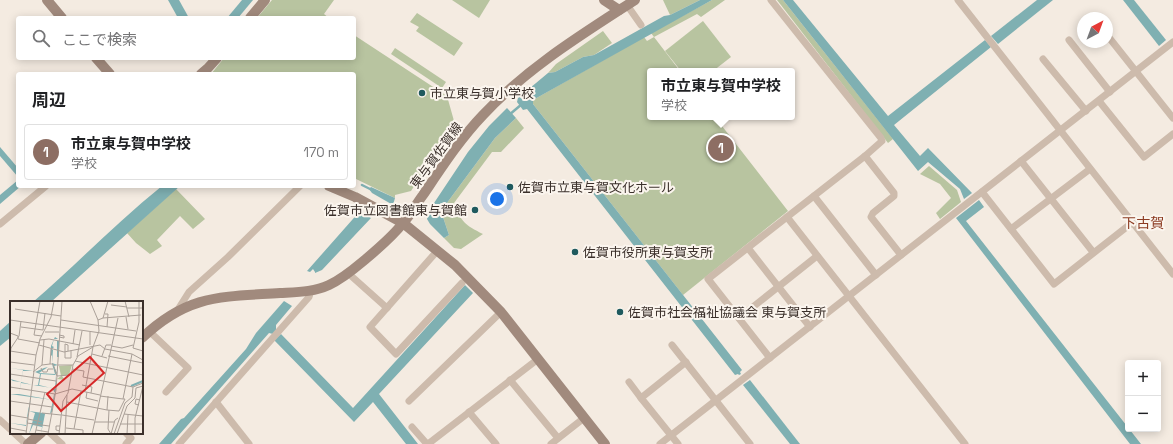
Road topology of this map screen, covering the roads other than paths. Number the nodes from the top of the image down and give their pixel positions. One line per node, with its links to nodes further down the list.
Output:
1 (47, 0): 7 (main road)
2 (265, 0): 8 (main road)
3 (604, 0): 6 (main road)
4 (771, 0): 25 (street)
5 (958, 0): 23 (street)
6 (627, 5): 9 (street); 36 (main road, 東与賀佐賀線)
7 (60, 16)
8 (252, 16)
9 (641, 25)
10 (1069, 40): 19 (street)
11 (1173, 42): 18 (street)
12 (1113, 43): 18 (street)
13 (1043, 59): 21 (street)
14 (98, 60): 16 (main road)
15 (215, 60): 17 (main road)
16 (108, 72)
17 (203, 72)
18 (1136, 72): 19 (street); 22 (street)
19 (1110, 92): 20 (street)
20 (1099, 101): 21 (street); 24 (street)
21 (1086, 111): 23 (street)
22 (1173, 118)
23 (1061, 131): 26 (street); 27 (street)
24 (1173, 134)
25 (866, 156): 32 (street); 42 (street)
26 (1021, 161): 31 (street); 33 (street)
27 (1090, 168): 33 (street); 35 (street)
28 (44, 188): 37 (street)
29 (298, 188): 52 (street)
30 (334, 188): 36 (main road)
31 (982, 192): 38 (street); 42 (street)
32 (814, 196): 34 (street); 46 (street)
33 (1051, 199): 38 (street); 41 (street)
34 (787, 217): 39 (street); 43 (street)
35 (1133, 222): 41 (street); 45 (street)
36 (404, 223): 40 (main road); 44 (main road, 東与賀佐賀線)
37 (0, 224)
38 (1011, 229): 41 (street)
39 (748, 248): 48 (street); 54 (street)
40 (438, 250): 51 (street); 53 (main road)
41 (1093, 252)
42 (901, 255): 46 (street)
43 (818, 256): 48 (street); 50 (street)
44 (350, 274): 49 (main road, 東与賀佐賀線); 51 (street)
45 (1173, 274)
46 (876, 275): 50 (street)
47 (462, 283): 51 (street)
48 (778, 287): 54 (street); 55 (street)
49 (311, 291): 52 (main road, 東与賀佐賀線); 67 (street)
50 (849, 296): 55 (street); 91 (street)
51 (387, 308)
52 (178, 311): 56 (main road, 東与賀佐賀線)
53 (501, 312): 59 (main road); 65 (street)
54 (738, 318): 58 (street)
55 (810, 327): 58 (street)
56 (146, 335): 63 (street)
57 (672, 345): 60 (street)
58 (770, 358): 66 (street)
59 (538, 359): 61 (street); 69 (main road)
60 (686, 362): 64 (street); 66 (street)
61 (510, 380): 68 (street); 78 (street)
62 (629, 382): 64 (street)
63 (166, 392)
64 (641, 398): 77 (street)
65 (409, 400)
66 (716, 400): 77 (street); 90 (street)
67 (216, 402): 82 (street); 83 (street)
68 (469, 412): 84 (street); 85 (street)
69 (584, 418): 78 (street); 87 (main road)
70 (0, 420): 72 (street)
71 (412, 427): 84 (street)
72 (10, 429)
73 (15, 434): 79 (street)
74 (40, 434): 79 (main road)
75 (51, 434): 80 (street)
76 (127, 434): 81 (street)
77 (671, 435): 88 (street); 89 (street)
78 (558, 438): 86 (street)
79 (29, 444)
80 (62, 444)
81 (126, 444)
82 (179, 444)
83 (249, 444)
84 (428, 444)
85 (496, 444)
86 (551, 444)
87 (604, 444)
88 (660, 444)
89 (678, 444)
90 (750, 444)
91 (966, 444)

